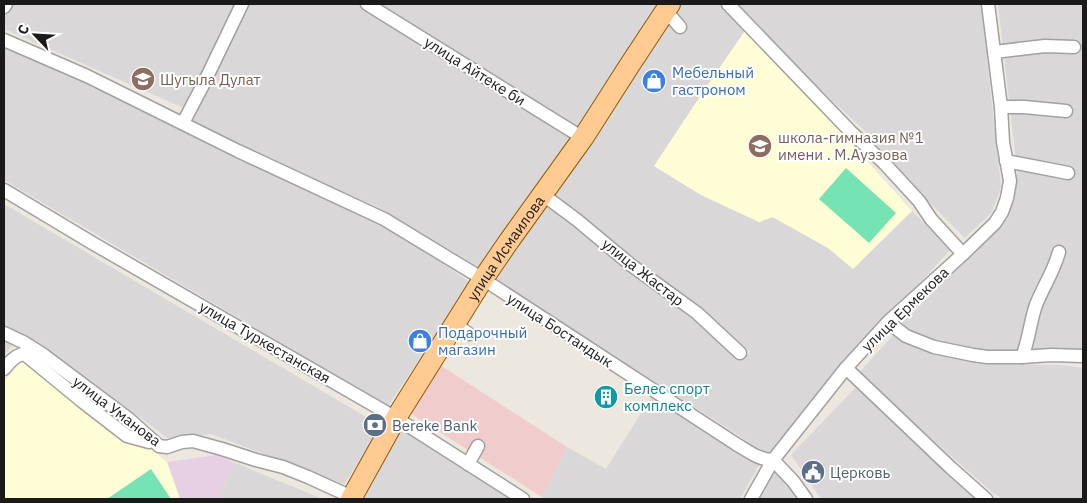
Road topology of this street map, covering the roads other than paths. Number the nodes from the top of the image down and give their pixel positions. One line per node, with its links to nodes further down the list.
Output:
1 (6, 4): 7 (street)
2 (242, 4): 14 (street)
3 (367, 4): 15 (street, улица Айтеке би)
4 (728, 4): 21 (street)
5 (988, 4): 11 (street, улица Ермекова)
6 (667, 7): 8 (street); 15 (main road, улица Исмаилова)
7 (4, 8)
8 (680, 26)
9 (4, 40): 14 (street, улица Бостандык)
10 (1074, 47): 11 (street)
11 (994, 52): 12 (street, улица Ермекова)
12 (1000, 106): 13 (street); 16 (street, улица Ермекова)
13 (1066, 111)
14 (183, 123): 24 (street, улица Бостандык)
15 (583, 138): 19 (main road, улица Исмаилова)
16 (1006, 161): 17 (street); 23 (street, улица Ермекова)
17 (1068, 173)
18 (4, 190): 32 (street, улица Туркестанская)
19 (542, 194): 24 (main road, улица Исмаилова); 27 (street, улица Жастар)
20 (911, 207): 21 (street)
21 (931, 219): 23 (street)
22 (1059, 252): 29 (street)
23 (963, 254): 25 (street, улица Ермекова)
24 (483, 279): 32 (main road, улица Исмаилова); 35 (street, улица Бостандык)
25 (888, 322): 29 (street); 30 (street, улица Ермекова)
26 (4, 333): 33 (street, улица Уманова)
27 (740, 353)
28 (1083, 356): 29 (street)
29 (1022, 357)
30 (846, 368): 35 (street, улица Ермекова); 41 (street)
31 (4, 369): 33 (street)
32 (396, 418): 36 (street, улица Туркестанская); 37 (main road, улица Исмаилова)
33 (154, 441): 37 (street, улица Уманова)
34 (478, 446): 36 (street)
35 (773, 460): 39 (street, улица Ермекова); 40 (street)
36 (468, 464): 38 (street, улица Туркестанская)
37 (352, 498)
38 (523, 499)
39 (751, 499)
40 (806, 499)
41 (986, 499)

